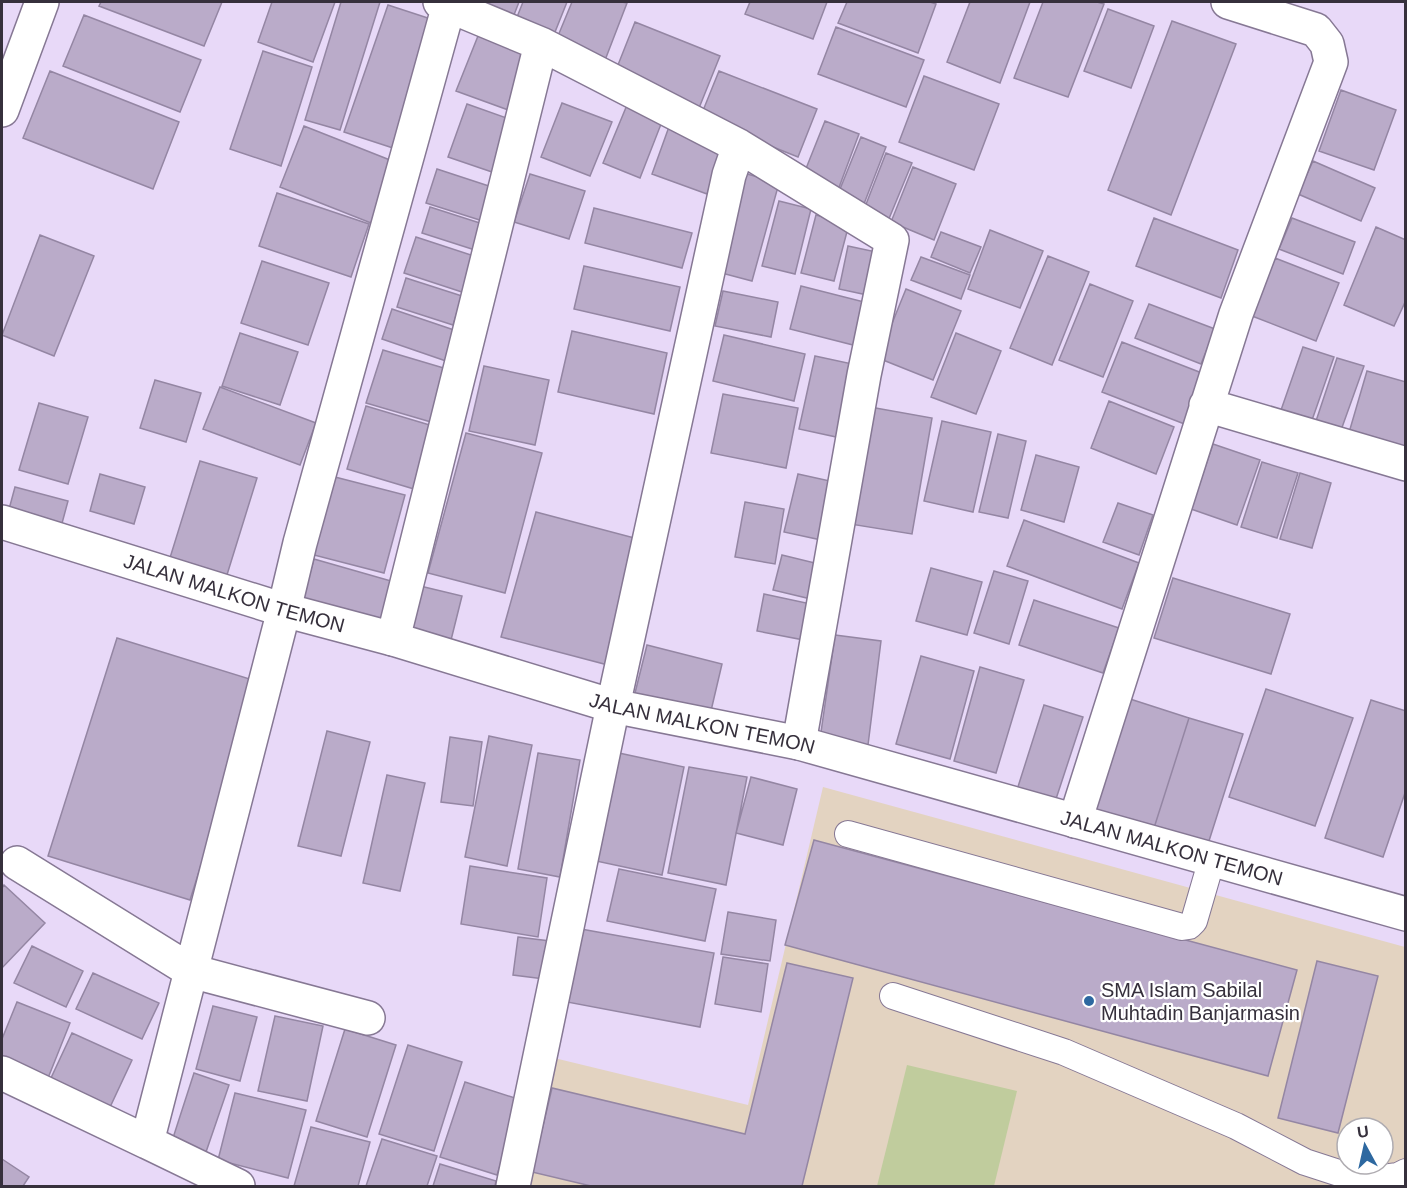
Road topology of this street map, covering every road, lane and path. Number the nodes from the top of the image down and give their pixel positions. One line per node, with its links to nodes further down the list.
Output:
1 (42, 2): 5 (street)
2 (1228, 2): 7 (street)
3 (445, 3): 4 (street); 10 (street)
4 (541, 44): 6 (street); 11 (street)
5 (2, 110)
6 (739, 146): 12 (street); 13 (street)
7 (1206, 405): 8 (street); 14 (street)
8 (1406, 464)
9 (2, 522): 10 (street, JALAN MALKON TEMON)
10 (284, 610): 11 (street, JALAN MALKON TEMON); 19 (street)
11 (393, 639): 12 (street, JALAN MALKON TEMON)
12 (613, 706): 13 (street, JALAN MALKON TEMON); 26 (street)
13 (799, 743): 14 (street, JALAN MALKON TEMON)
14 (1075, 821): 16 (street, JALAN MALKON TEMON)
15 (848, 834): 16 (lane)
16 (1212, 859): 18 (street, JALAN MALKON TEMON)
17 (17, 863): 19 (street)
18 (1406, 914)
19 (191, 970): 21 (street); 23 (street)
20 (893, 996): 24 (lane)
21 (368, 1018)
22 (2, 1073): 23 (street)
23 (147, 1142): 25 (street)
24 (1406, 1172)
25 (238, 1186)
26 (513, 1186)

